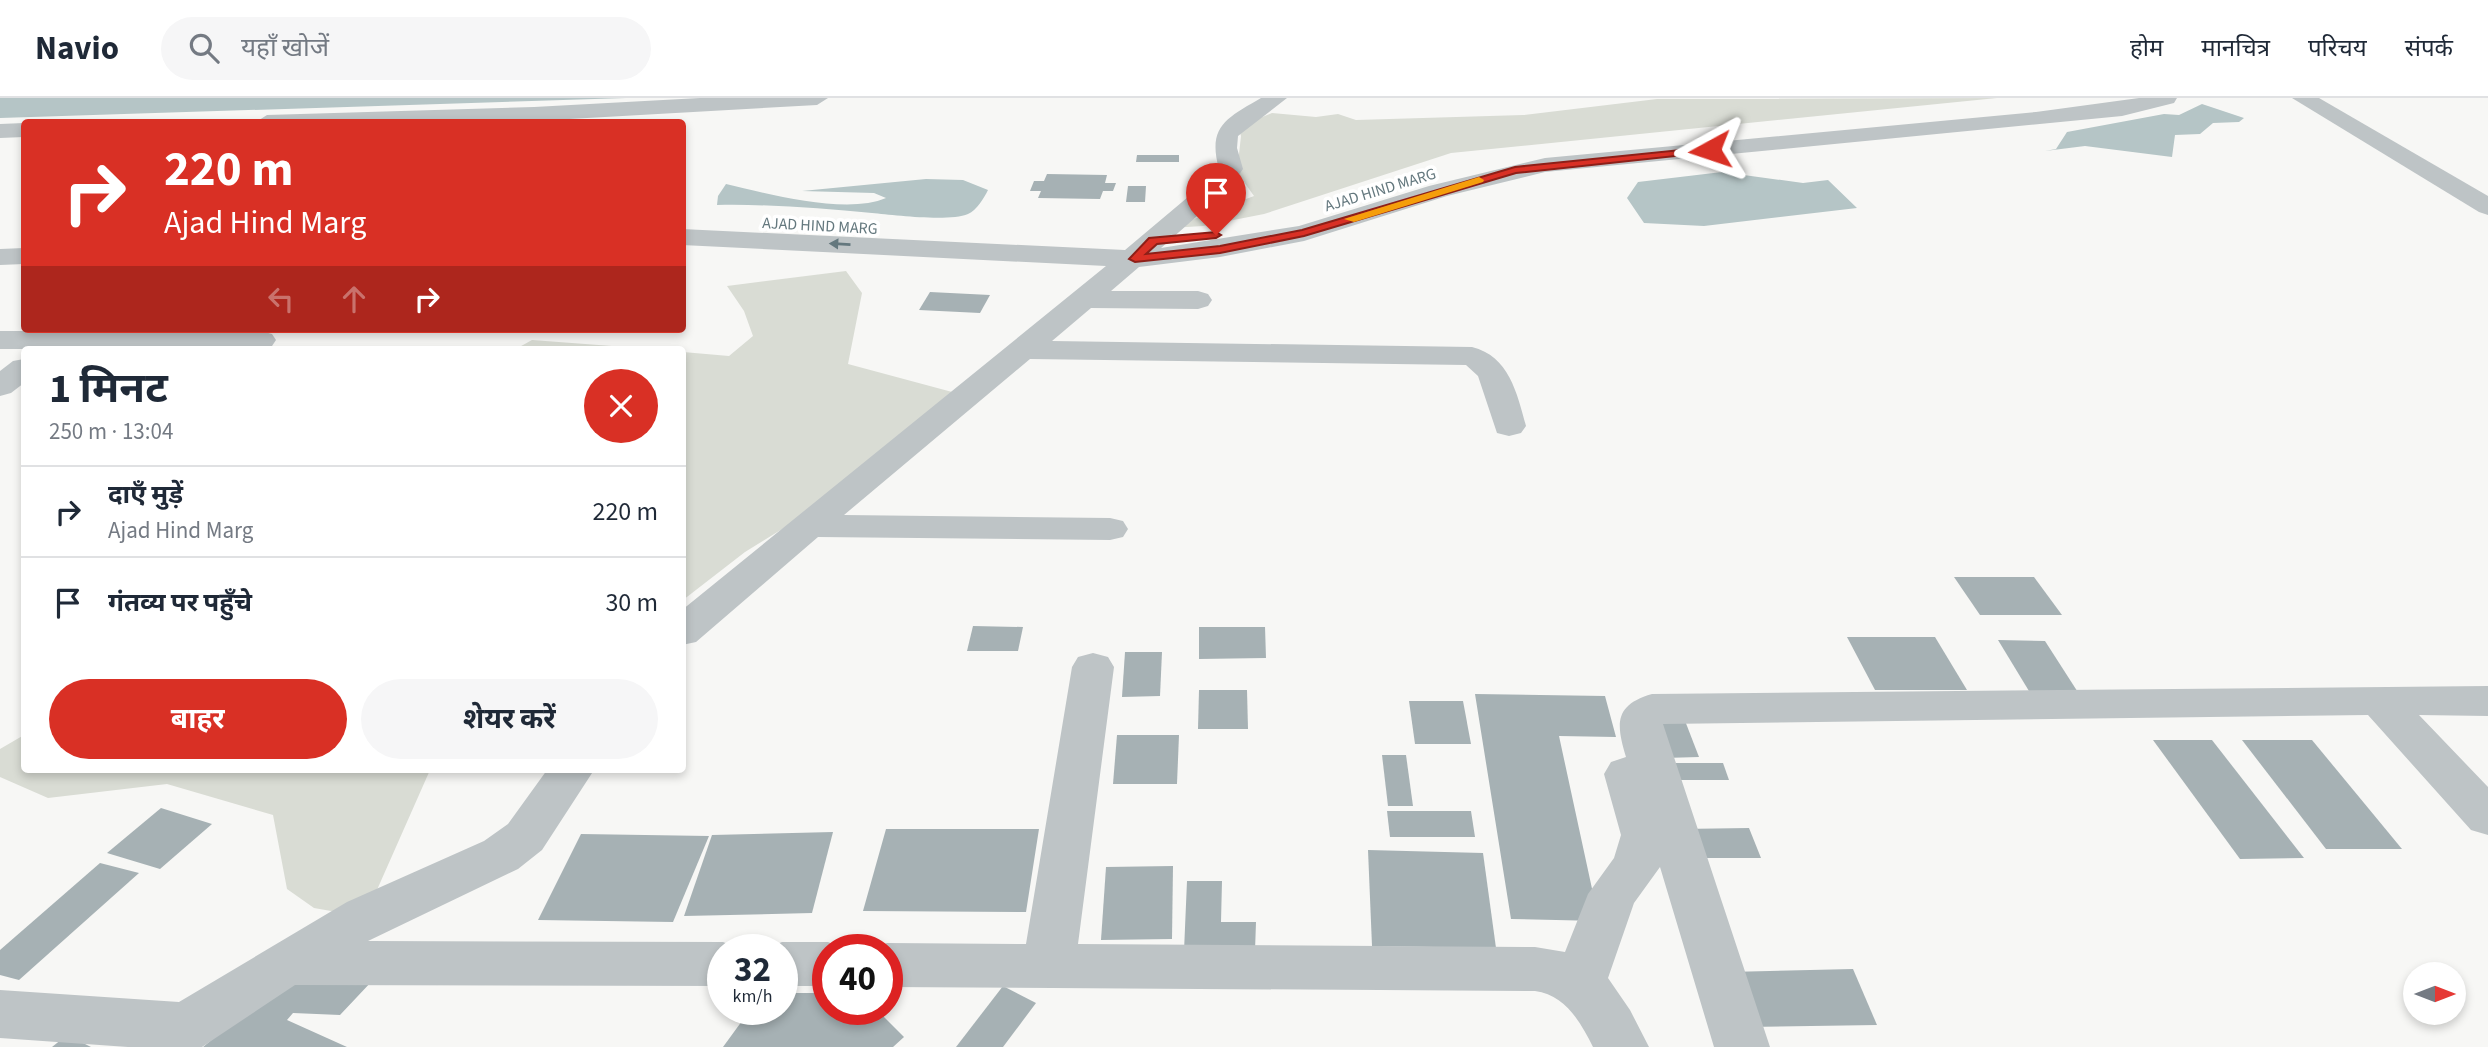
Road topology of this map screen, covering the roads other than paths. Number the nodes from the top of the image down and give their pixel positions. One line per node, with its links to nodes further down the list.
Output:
1 (817, 98): 6 (street)
2 (1276, 98): 14 (street)
3 (2077, 98): 14 (street, AJAD HIND MARG)
4 (2165, 98): 14 (street)
5 (2303, 98): 9 (street)
6 (367, 119)
7 (21, 130): 8 (street)
8 (0, 131)
9 (2488, 207)
10 (686, 219): 14 (street, AJAD HIND MARG)
11 (21, 236): 12 (street)
12 (0, 237)
13 (686, 237): 14 (street, one-way to 13)
14 (1144, 250): 17 (street)
15 (21, 256): 16 (street)
16 (0, 257)
17 (1086, 299): 18 (street); 23 (street)
18 (1198, 300)
19 (0, 340): 21 (street)
20 (261, 340): 22 (street)
21 (57, 345): 22 (street)
22 (190, 345)
23 (1022, 350): 26 (street); 27 (street)
24 (21, 370): 25 (street)
25 (0, 386)
26 (1509, 426)
27 (840, 498): 28 (street); 29 (street)
28 (953, 503)
29 (807, 526): 30 (street); 31 (street)
30 (1110, 529)
31 (686, 629)
32 (1093, 667): 41 (street)
33 (2379, 700): 34 (street); 37 (street); 46 (street)
34 (2488, 701)
35 (1620, 748): 42 (street)
36 (568, 773): 38 (street)
37 (2488, 817)
38 (286, 962): 39 (street); 44 (street)
39 (707, 964)
40 (903, 965): 41 (street)
41 (1049, 965): 42 (street)
42 (1578, 986): 45 (street)
43 (0, 1014): 44 (street)
44 (174, 1037)
45 (1620, 1047)
46 (1742, 1047)

